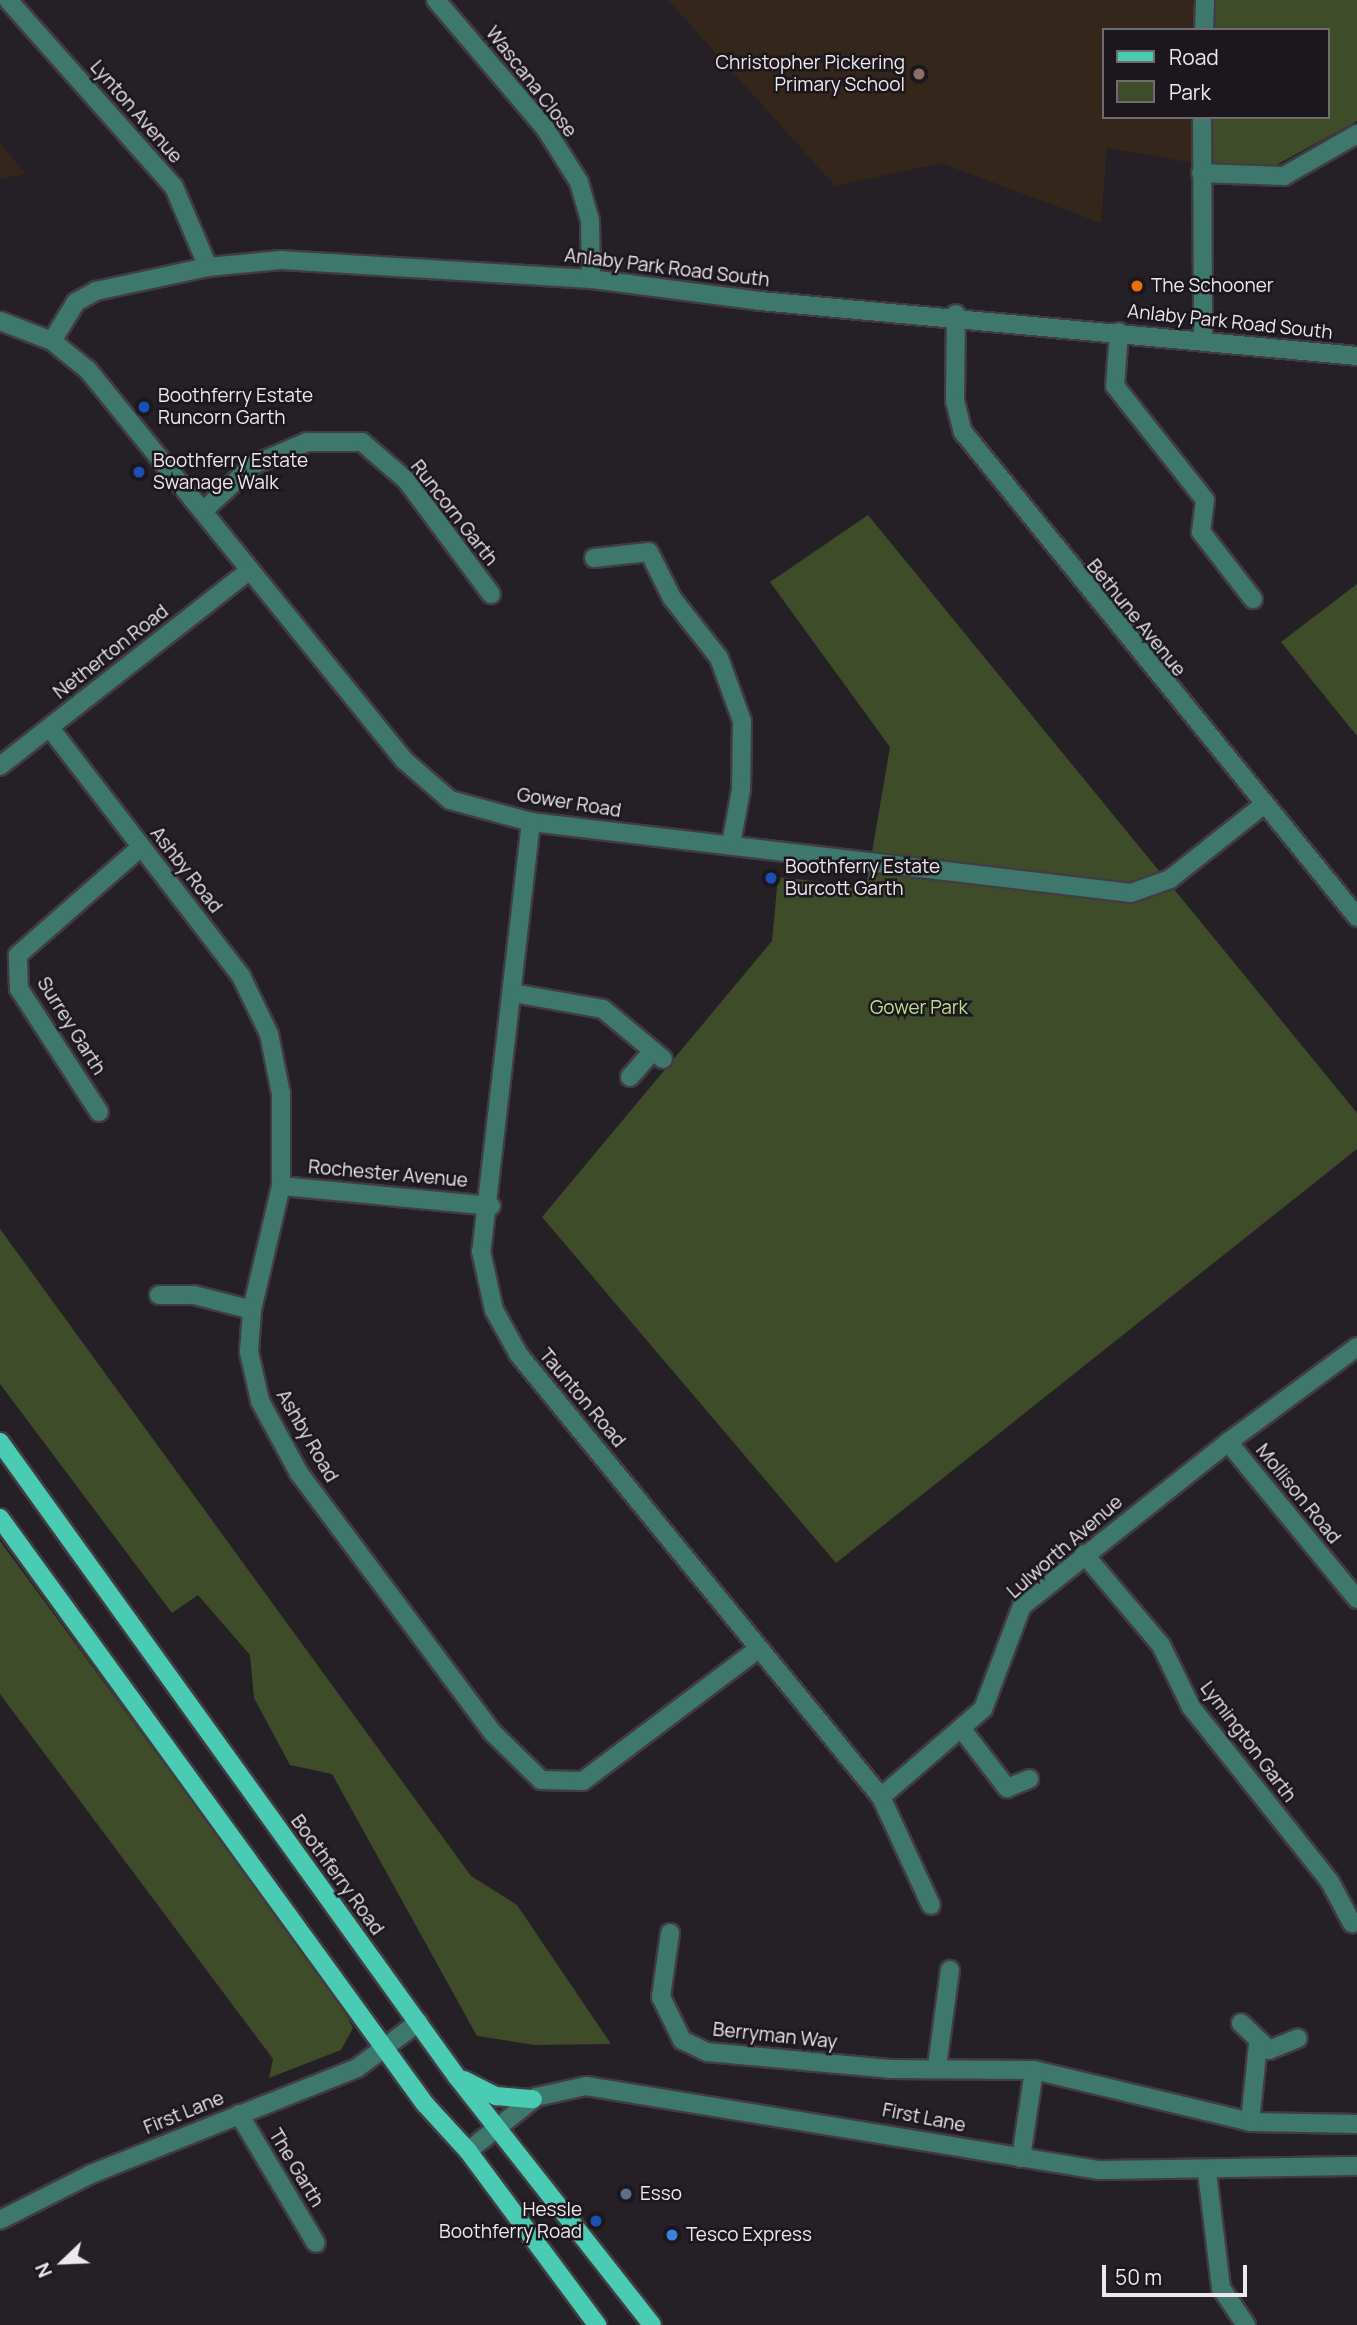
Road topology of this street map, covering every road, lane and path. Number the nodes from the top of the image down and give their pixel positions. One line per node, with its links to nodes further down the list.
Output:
1 (8, 0): 8 (street, Lynton Avenue)
2 (436, 0): 9 (street, Wascana Close)
3 (1205, 0): 4 (street)
4 (1204, 28)
5 (1202, 119): 7 (street)
6 (1357, 134): 7 (street)
7 (1200, 173): 13 (street)
8 (208, 267): 9 (street, Anlaby Park Road South); 14 (street, Anlaby Park Road South)
9 (591, 279): 10 (street, Anlaby Park Road South)
10 (956, 314): 12 (street, Anlaby Park Road South); 23 (street, Bethune Avenue)
11 (0, 321): 14 (street)
12 (1119, 332): 13 (street, Anlaby Park Road South); 20 (street)
13 (1203, 340): 15 (street, Anlaby Park Road South)
14 (52, 341): 16 (street, Gower Road)
15 (1357, 356)
16 (203, 511): 18 (street, Gower Road); 19 (street, Runcorn Garth)
17 (594, 558): 25 (street)
18 (249, 571): 21 (street, Netherton Road); 24 (street, Gower Road)
19 (491, 594)
20 (1253, 599)
21 (50, 728): 22 (street, Netherton Road); 26 (street, Ashby Road)
22 (0, 766)
23 (1262, 806): 25 (street, Gower Road); 27 (street, Bethune Avenue)
24 (531, 822): 25 (street, Gower Road); 28 (street, Taunton Road)
25 (731, 844)
26 (141, 848): 30 (street, Surrey Garth); 31 (street, Ashby Road)
27 (1357, 917)
28 (513, 993): 29 (street); 32 (street, Taunton Road)
29 (630, 1077)
30 (99, 1112)
31 (281, 1186): 32 (street, Rochester Avenue); 34 (street, Ashby Road)
32 (491, 1206): 41 (street, Taunton Road)
33 (159, 1295): 34 (street)
34 (252, 1310): 41 (street, Ashby Road)
35 (1357, 1348): 37 (street, Mollison Road)
36 (0, 1442): 49 (main road, Boothferry Road)
37 (1228, 1442): 39 (street, Lulworth Avenue); 40 (street, Mollison Road)
38 (0, 1518): 53 (main road)
39 (1084, 1554): 42 (street, Lulworth Avenue); 46 (street, Lymington Garth)
40 (1357, 1599)
41 (757, 1650): 44 (street, Taunton Road)
42 (964, 1732): 43 (street); 44 (street, Lulworth Avenue)
43 (1029, 1779)
44 (881, 1797): 45 (street, Taunton Road)
45 (931, 1906)
46 (1352, 1923)
47 (670, 1933): 54 (street, Berryman Way)
48 (950, 1970): 54 (street)
49 (419, 2022): 53 (street, First Lane); 56 (main road, Boothferry Road)
50 (1241, 2023): 52 (street)
51 (1298, 2038): 52 (street)
52 (1258, 2045): 59 (street)
53 (385, 2049): 58 (street, First Lane); 62 (main road)
54 (937, 2066): 55 (street, Berryman Way)
55 (1034, 2070): 59 (street, Berryman Way); 63 (street)
56 (455, 2074): 57 (main road); 61 (main road, Boothferry Road)
57 (533, 2099): 61 (street, First Lane); 63 (street, First Lane)
58 (239, 2114): 66 (street, First Lane); 67 (street, The Garth)
59 (1250, 2122): 60 (street, Berryman Way)
60 (1357, 2124)
61 (496, 2128): 62 (street, First Lane); 69 (main road, Boothferry Road)
62 (468, 2151): 68 (main road)
63 (1021, 2158): 65 (street, First Lane)
64 (1357, 2166): 65 (street, First Lane)
65 (1207, 2172): 70 (street)
66 (0, 2220)
67 (316, 2243)
68 (597, 2325)
69 (652, 2325)
70 (1246, 2325)

